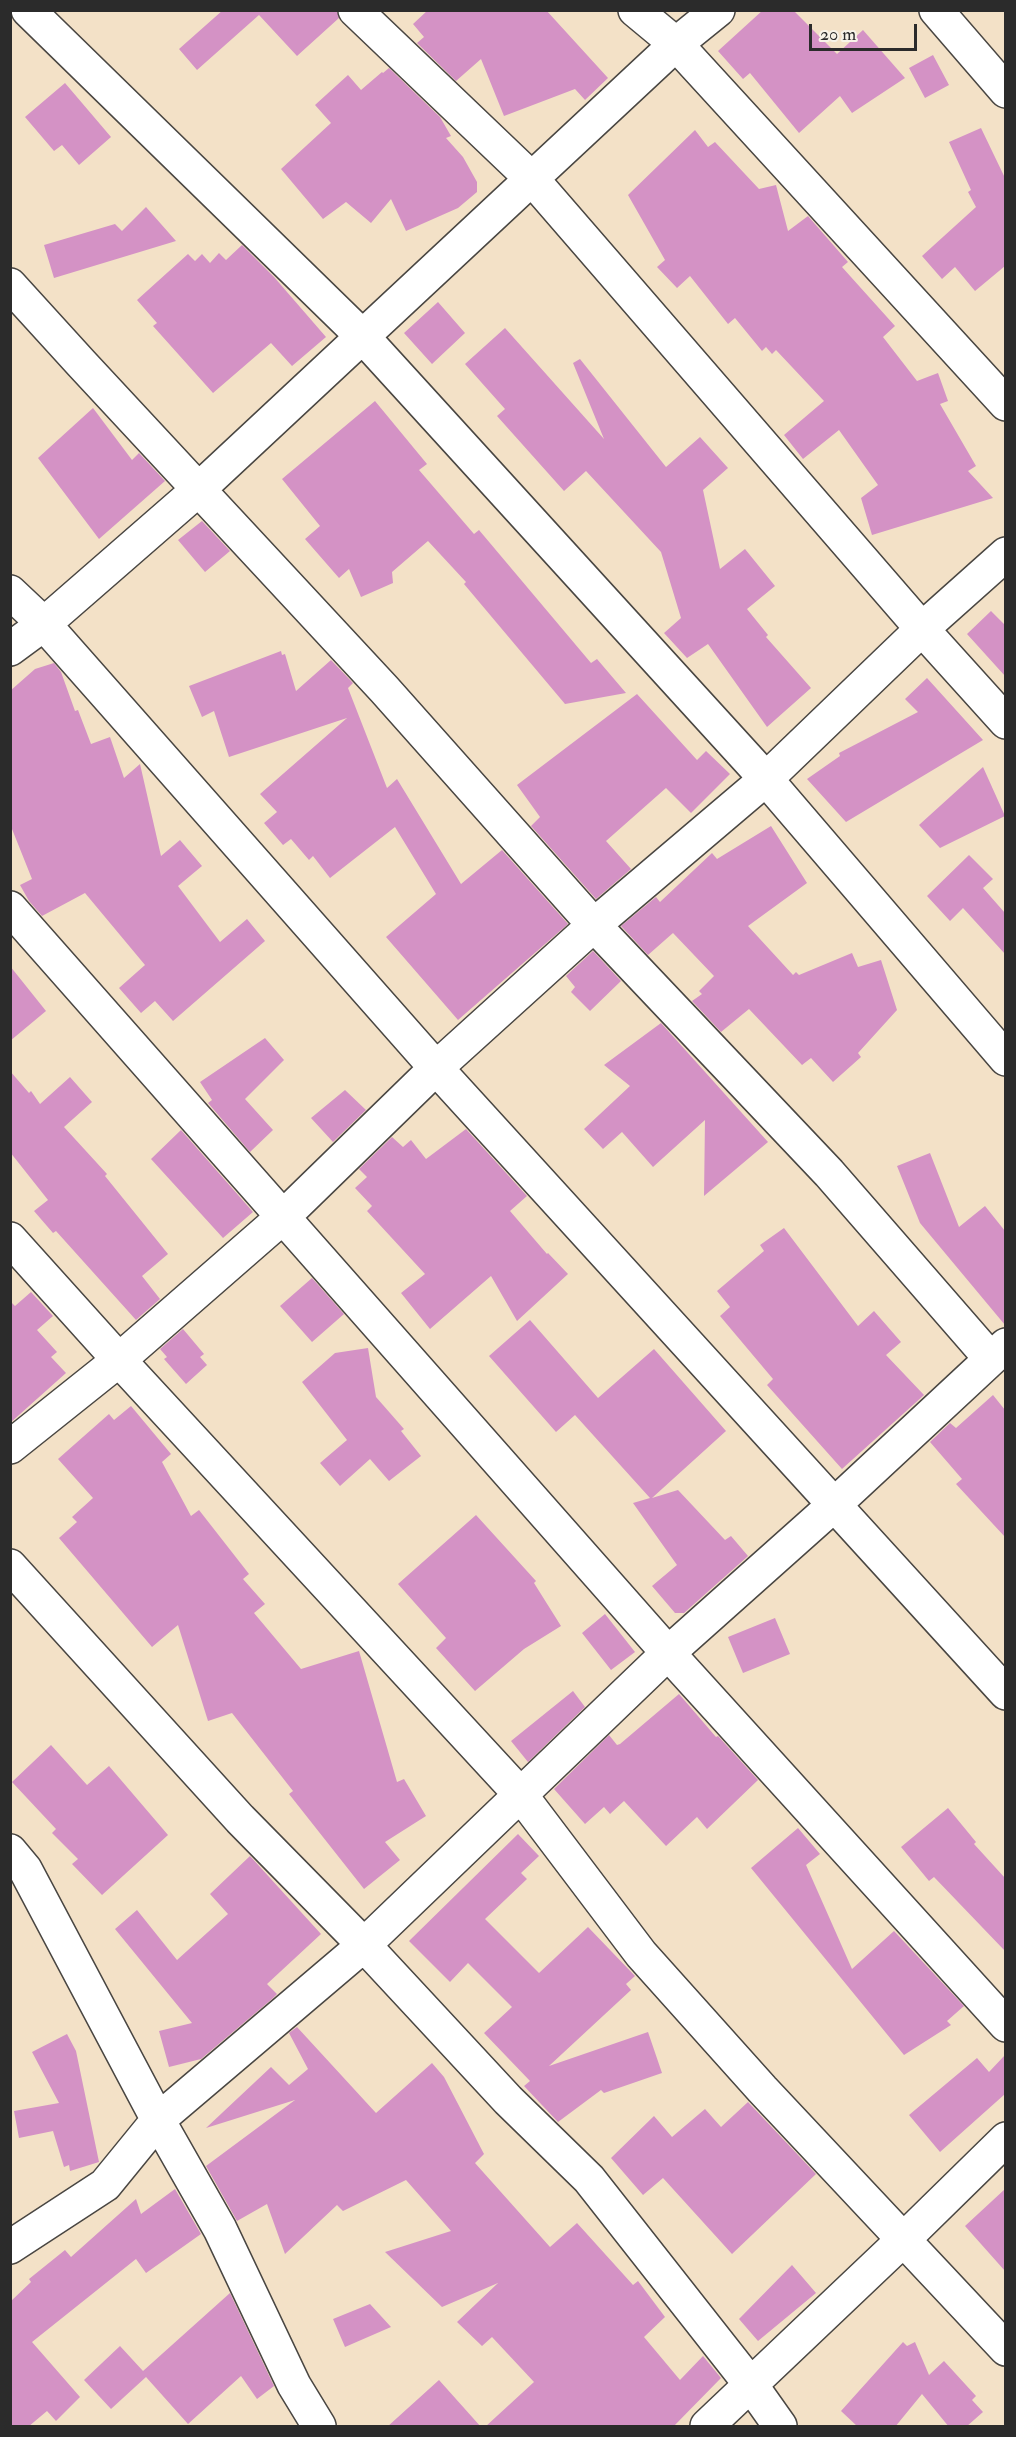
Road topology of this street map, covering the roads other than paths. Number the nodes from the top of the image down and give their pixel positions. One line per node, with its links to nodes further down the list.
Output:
1 (28, 10): 10 (street)
2 (355, 10): 8 (street)
3 (635, 10): 6 (street)
4 (718, 10): 6 (street)
5 (936, 10): 7 (street)
6 (676, 44): 8 (street); 11 (street)
7 (1005, 91)
8 (533, 180): 10 (street); 16 (street)
9 (10, 285): 12 (street)
10 (363, 337): 12 (street); 19 (street)
11 (1005, 404)
12 (199, 489): 15 (street); 21 (street)
13 (1005, 554): 16 (street)
14 (10, 592): 15 (street)
15 (44, 624): 17 (street); 23 (street)
16 (922, 629): 18 (street); 19 (street)
17 (10, 649)
18 (1005, 722)
19 (766, 779): 21 (street); 22 (street)
20 (10, 908): 24 (street)
21 (594, 925): 23 (street); 26 (street)
22 (1005, 1059)
23 (436, 1068): 24 (street); 29 (street)
24 (283, 1217): 27 (street); 31 (street)
25 (10, 1239): 27 (street)
26 (998, 1352): 29 (street)
27 (119, 1359): 28 (street); 33 (street)
28 (10, 1447)
29 (834, 1505): 31 (street); 32 (street)
30 (10, 1566): 35 (street)
31 (668, 1653): 33 (street); 36 (street)
32 (1005, 1693)
33 (520, 1794): 35 (street); 39 (street)
34 (10, 1851): 37 (street)
35 (364, 1945): 37 (street); 42 (street)
36 (1005, 2025)
37 (158, 2120): 40 (street); 43 (street)
38 (1005, 2139): 39 (street)
39 (904, 2240): 41 (street); 42 (street)
40 (10, 2247)
41 (1005, 2349)
42 (751, 2385): 44 (street); 45 (street)
43 (319, 2427)
44 (706, 2427)
45 (780, 2427)

